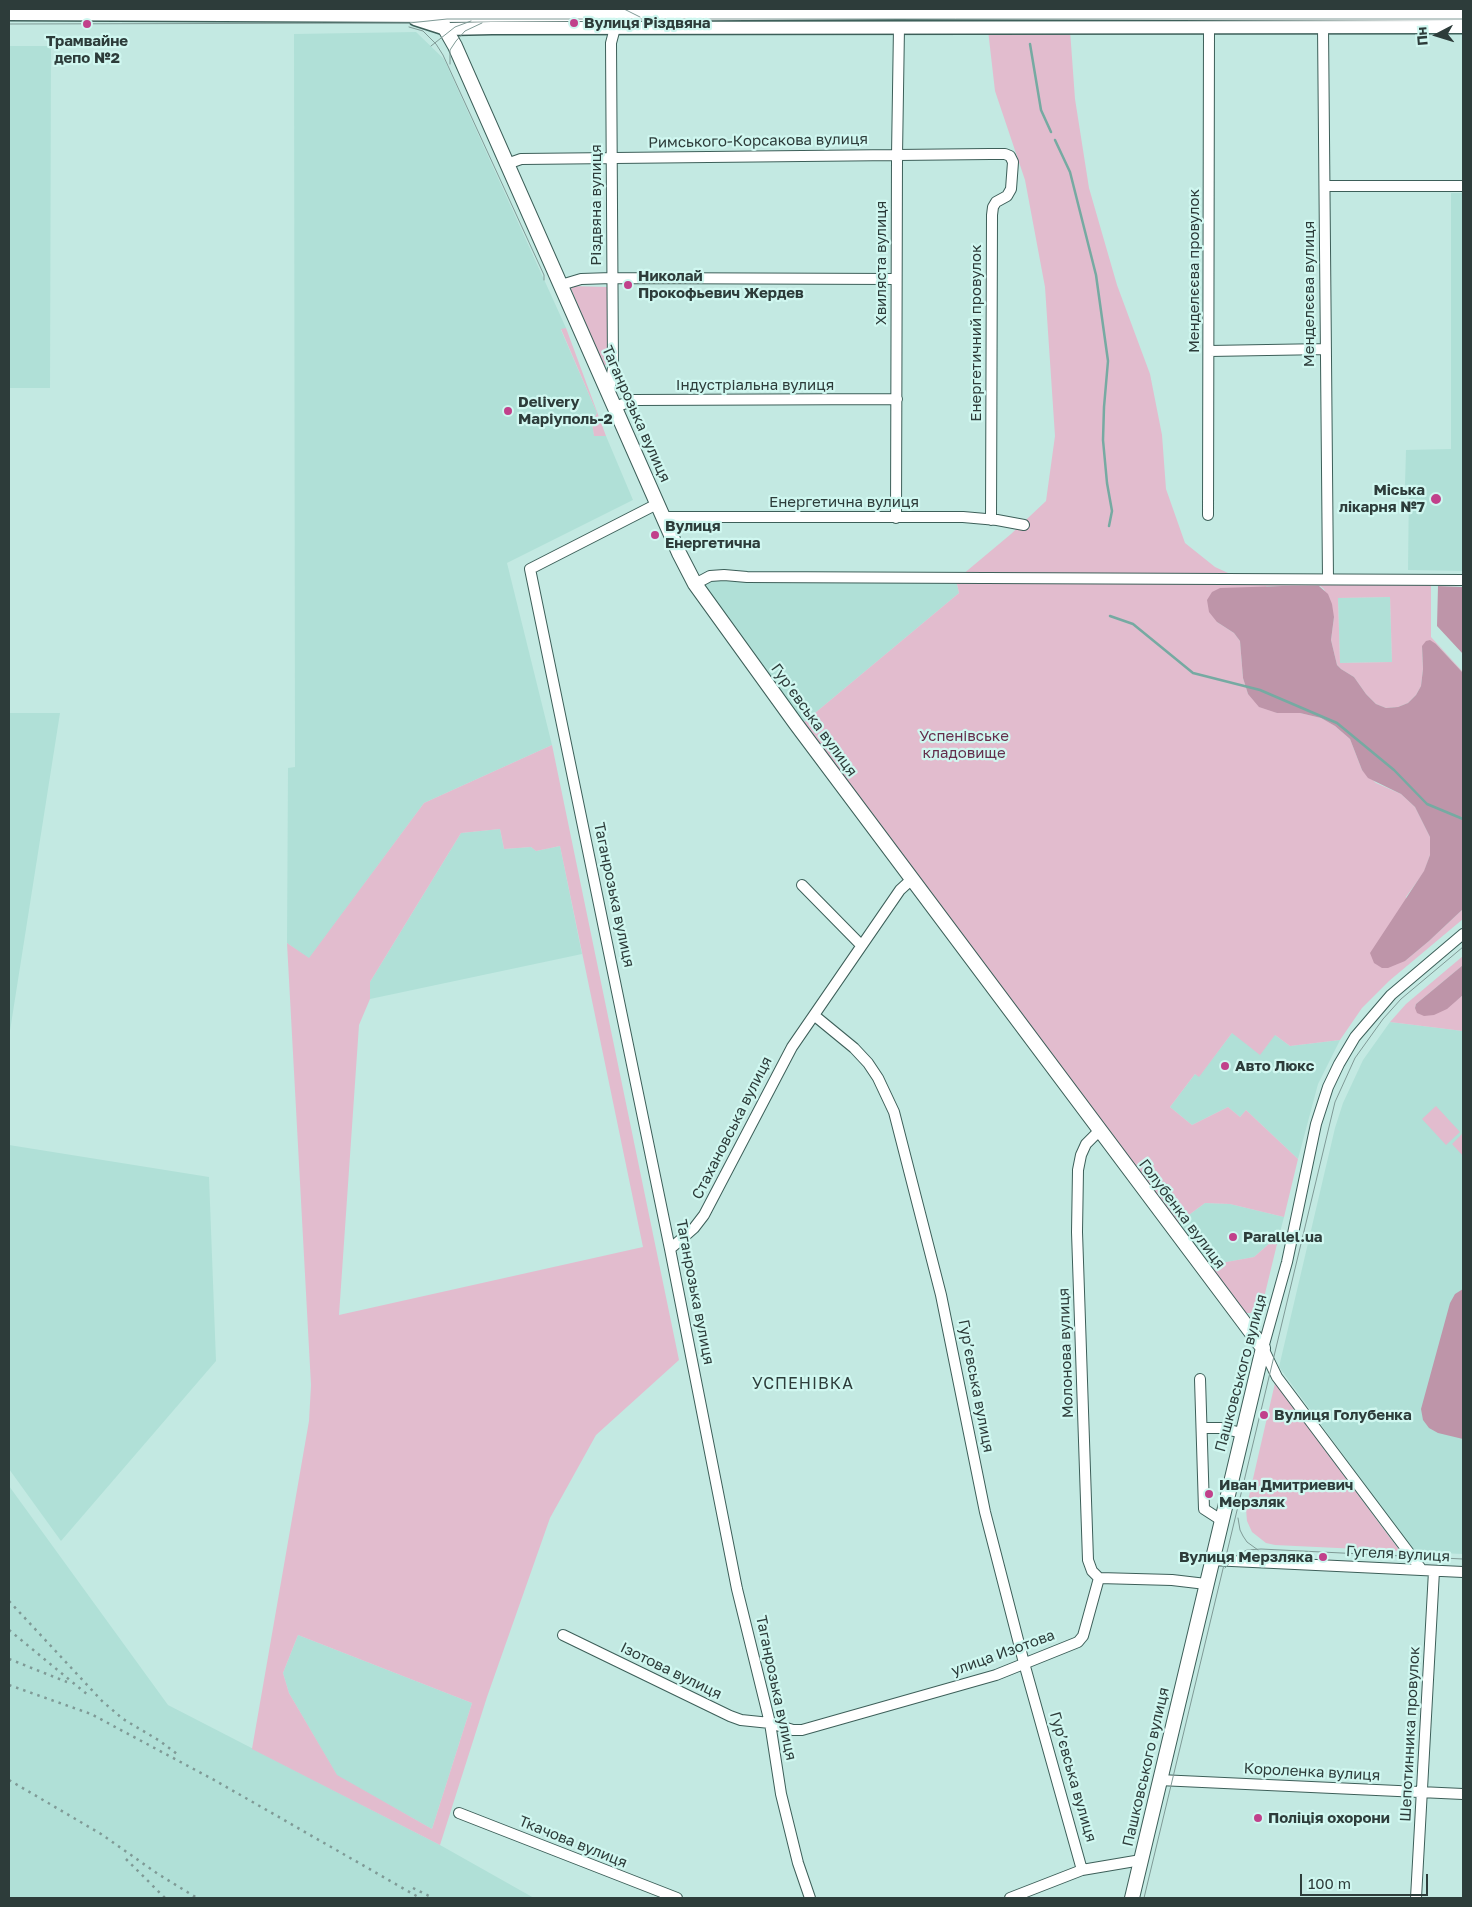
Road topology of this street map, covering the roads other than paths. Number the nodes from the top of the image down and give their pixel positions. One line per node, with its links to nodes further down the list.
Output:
1 (898, 11): 5 (main road); 9 (main road); 10 (main road, Хвиляста вулиця)
2 (313, 12): 6 (main road); 7 (main road)
3 (436, 12): 4 (main road); 7 (main road); 14 (highway, Таганрозька вулиця)
4 (599, 12): 5 (main road); 13 (main road)
5 (619, 12): 13 (main road, Різдвяна вулиця)
6 (9, 14)
7 (405, 15): 14 (main road)
8 (1463, 15): 9 (main road)
9 (1323, 17): 11 (main road); 12 (main road); 19 (street, Менделєєва вулиця)
10 (899, 27): 11 (main road); 13 (main road); 15 (street, Хвиляста вулиця)
11 (1209, 27): 25 (street, Менделєєва провулок)
12 (1463, 27)
13 (610, 28): 14 (main road); 17 (street, Різдвяна вулиця)
14 (446, 30): 18 (highway, Таганрозька вулиця)
15 (897, 155): 16 (street, Римського-Корсакова вулиця); 17 (street, Римського-Корсакова вулиця); 22 (street, Хвиляста вулиця)
16 (1010, 156): 33 (street, Енергетичний провулок)
17 (612, 158): 18 (street, Римського-Корсакова вулиця); 21 (street, Різдвяна вулиця)
18 (507, 164): 23 (highway, Таганрозька вулиця)
19 (1324, 186): 20 (street); 24 (street, Менделєєва вулиця)
20 (1463, 186)
21 (612, 278): 22 (street); 23 (street); 26 (street, Різдвяна вулиця)
22 (896, 279): 27 (street, Хвиляста вулиця)
23 (561, 285): 26 (highway, Таганрозька вулиця)
24 (1326, 349): 25 (street); 35 (street, Менделєєва вулиця)
25 (1209, 351): 30 (street, Менделєєва провулок)
26 (606, 370): 28 (highway, Таганрозька вулиця)
27 (897, 400): 28 (street, Індустріальна вулиця); 32 (street, Хвиляста вулиця)
28 (615, 407): 29 (highway, Таганрозька вулиця)
29 (657, 504): 31 (highway, Гур’євська вулиця); 44 (street, Таганрозька вулиця)
30 (1208, 515)
31 (664, 517): 32 (street, Енергетична вулиця); 37 (highway, Гур’євська вулиця)
32 (896, 518): 33 (street, Енергетична вулиця)
33 (991, 520): 34 (street, Енергетична вулиця)
34 (1024, 526)
35 (1328, 579): 36 (street); 37 (street)
36 (1463, 580)
37 (695, 584): 38 (highway, Гур’євська вулиця)
38 (912, 879): 41 (street); 43 (highway, Голубенка вулиця)
39 (802, 886): 41 (street)
40 (1463, 934): 45 (street, Пашковського вулиця)
41 (861, 944): 42 (street)
42 (815, 1016): 44 (street, Стахановська вулиця); 57 (street, Гур’євська вулиця)
43 (1099, 1131): 45 (highway, Голубенка вулиця); 54 (street, Молонова вулиця)
44 (670, 1248): 58 (street, Таганрозька вулиця)
45 (1263, 1348): 48 (highway, Пашковського вулиця); 51 (street, Голубенка вулиця)
46 (1200, 1379): 47 (street)
47 (1202, 1428): 48 (street); 49 (street)
48 (1242, 1433): 49 (highway, Пашковського вулиця)
49 (1220, 1520): 50 (highway, Пашковського вулиця)
50 (1211, 1560): 51 (street, Гугеля вулиця); 55 (highway, Пашковського вулиця)
51 (1422, 1570): 52 (street, Гугеля вулиця)
52 (1434, 1571): 53 (street, Гугеля вулиця); 60 (street, Шепотинника провулок)
53 (1463, 1572)
54 (1099, 1578): 55 (street); 57 (street, улица Изотова)
55 (1206, 1584): 59 (highway, Пашковського вулиця)
56 (563, 1635): 58 (street, Ізотова вулиця)
57 (1024, 1663): 58 (street, улица Изотова); 64 (street, Гур’євська вулиця)
58 (770, 1723): 66 (street, Таганрозька вулиця)
59 (1159, 1780): 60 (street, Короленка вулиця); 63 (highway, Пашковського вулиця)
60 (1422, 1792): 61 (street, Короленка вулиця); 69 (street, Шепотинника провулок)
61 (1463, 1794)
62 (459, 1813): 65 (street, Ткачова вулиця)
63 (1141, 1860): 64 (street); 68 (highway, Пашковського вулиця)
64 (1082, 1870): 67 (street)
65 (677, 1898)
66 (810, 1898)
67 (1010, 1898)
68 (1132, 1898)
69 (1416, 1898)

